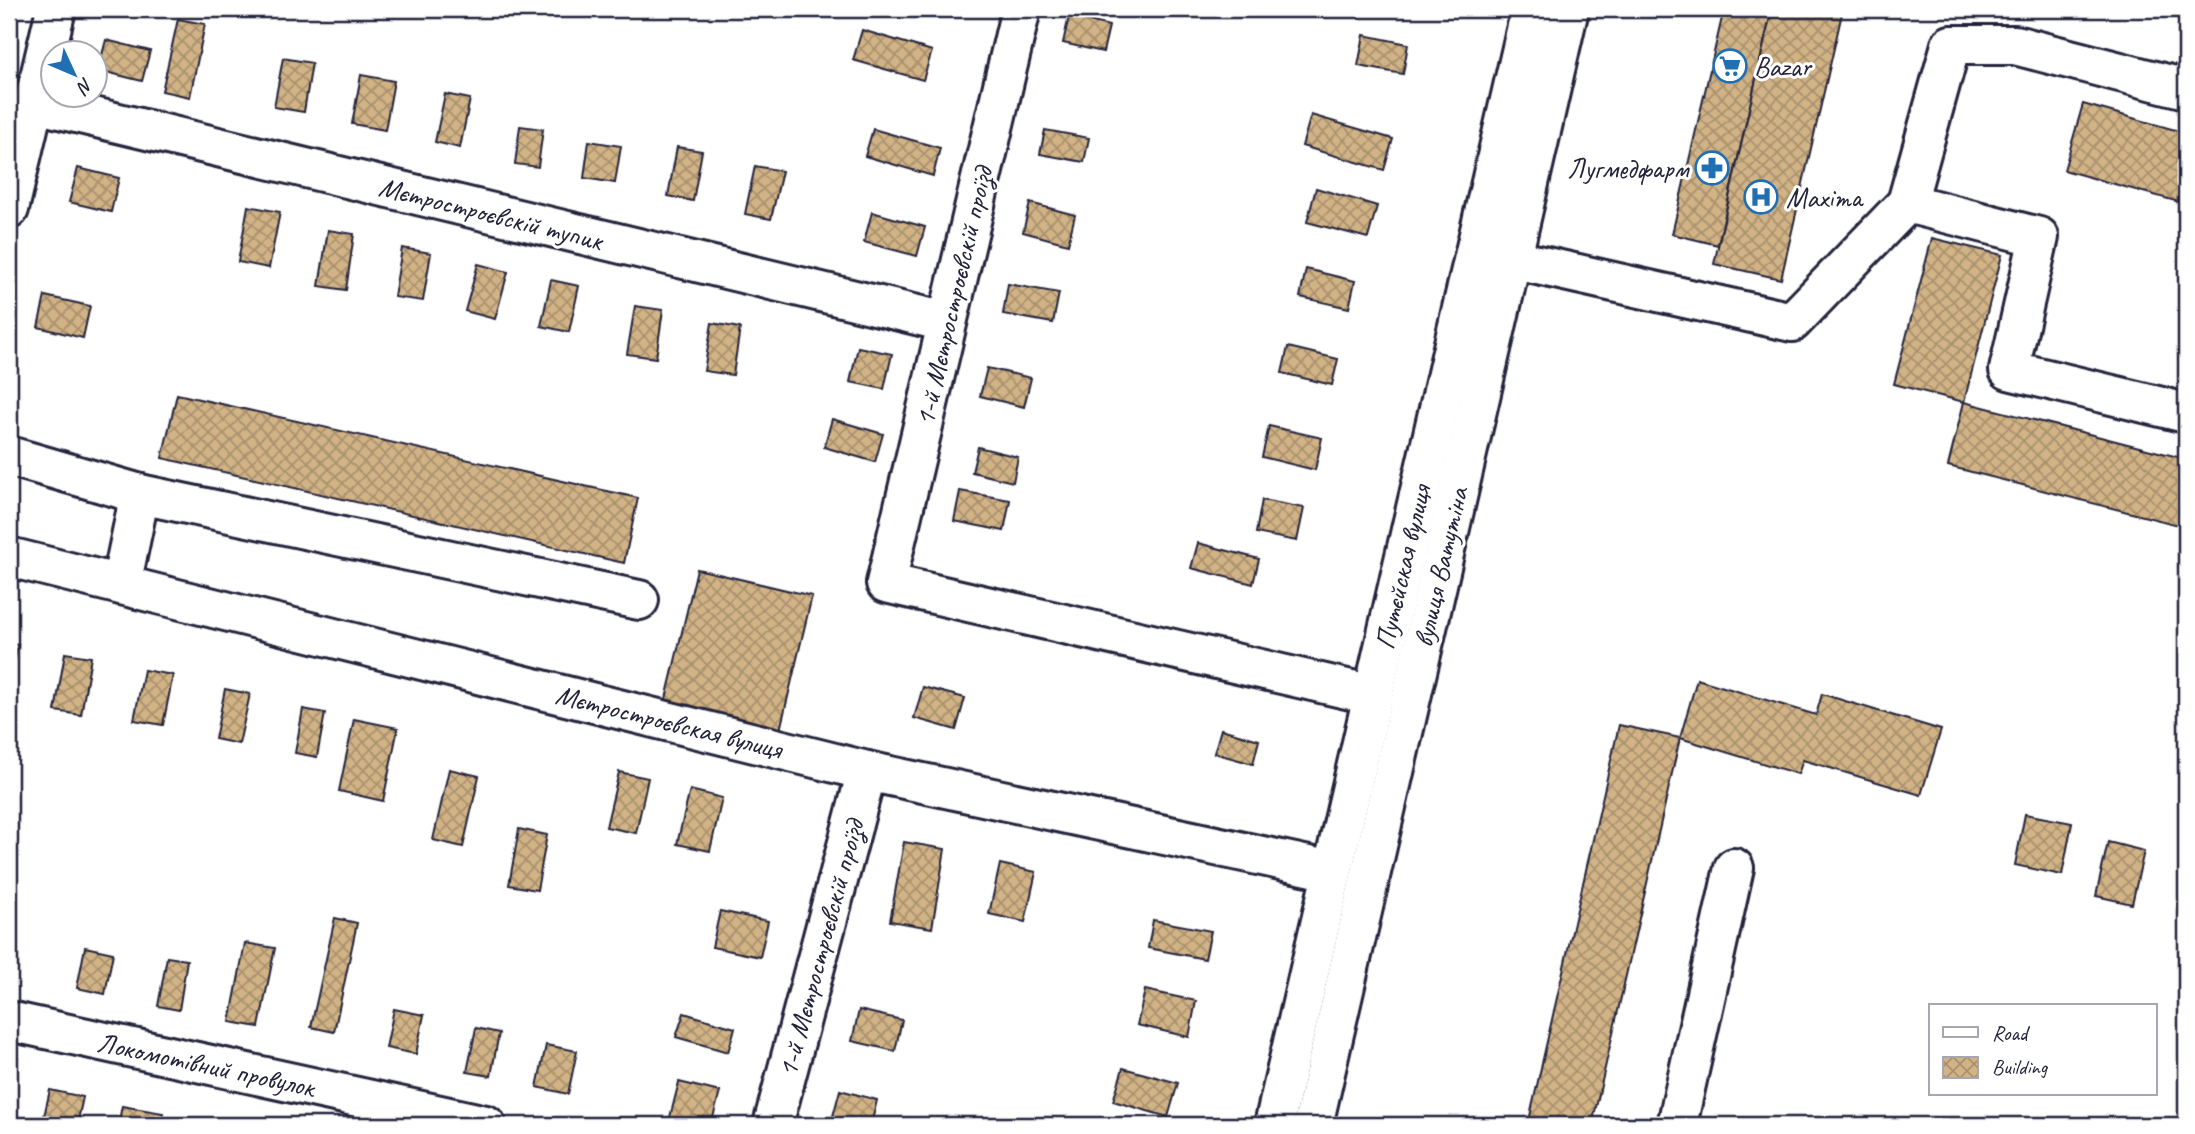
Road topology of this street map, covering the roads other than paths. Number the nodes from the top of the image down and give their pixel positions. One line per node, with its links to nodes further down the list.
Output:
1 (56, 9): 6 (street)
2 (1021, 9): 10 (street, 1-й Мєтростроєвскій проїзд)
3 (1531, 9): 17 (street, Путєйская вулиця)
4 (1569, 9): 9 (street, вулиця Ватутіна)
5 (2186, 89): 7 (street)
6 (35, 103): 8 (street); 10 (street, Мєтростроєвскій тупик)
7 (1907, 203): 9 (street); 11 (street)
8 (9, 209)
9 (1511, 259): 25 (street, вулиця Ватутіна)
10 (946, 322): 17 (street, 1-й Мєтростроєвскій проїзд)
11 (2186, 413)
12 (9, 456): 13 (street)
13 (139, 494): 15 (street); 16 (street)
14 (9, 557): 15 (street, Мєтростроєвская вулиця)
15 (121, 585): 18 (street, Мєтростроєвская вулиця)
16 (639, 600)
17 (1373, 695): 20 (street, Путєйская вулиця)
18 (867, 771): 20 (street, Мєтростроєвская вулиця); 23 (street, 1-й Мєтростроєвскій проїзд)
19 (1734, 867): 26 (street)
20 (1332, 871): 24 (street, Путєйская вулиця)
21 (9, 1021): 22 (street, Локомотівний провулок)
22 (486, 1125)
23 (773, 1125)
24 (1273, 1125)
25 (1313, 1125)
26 (1677, 1125)

